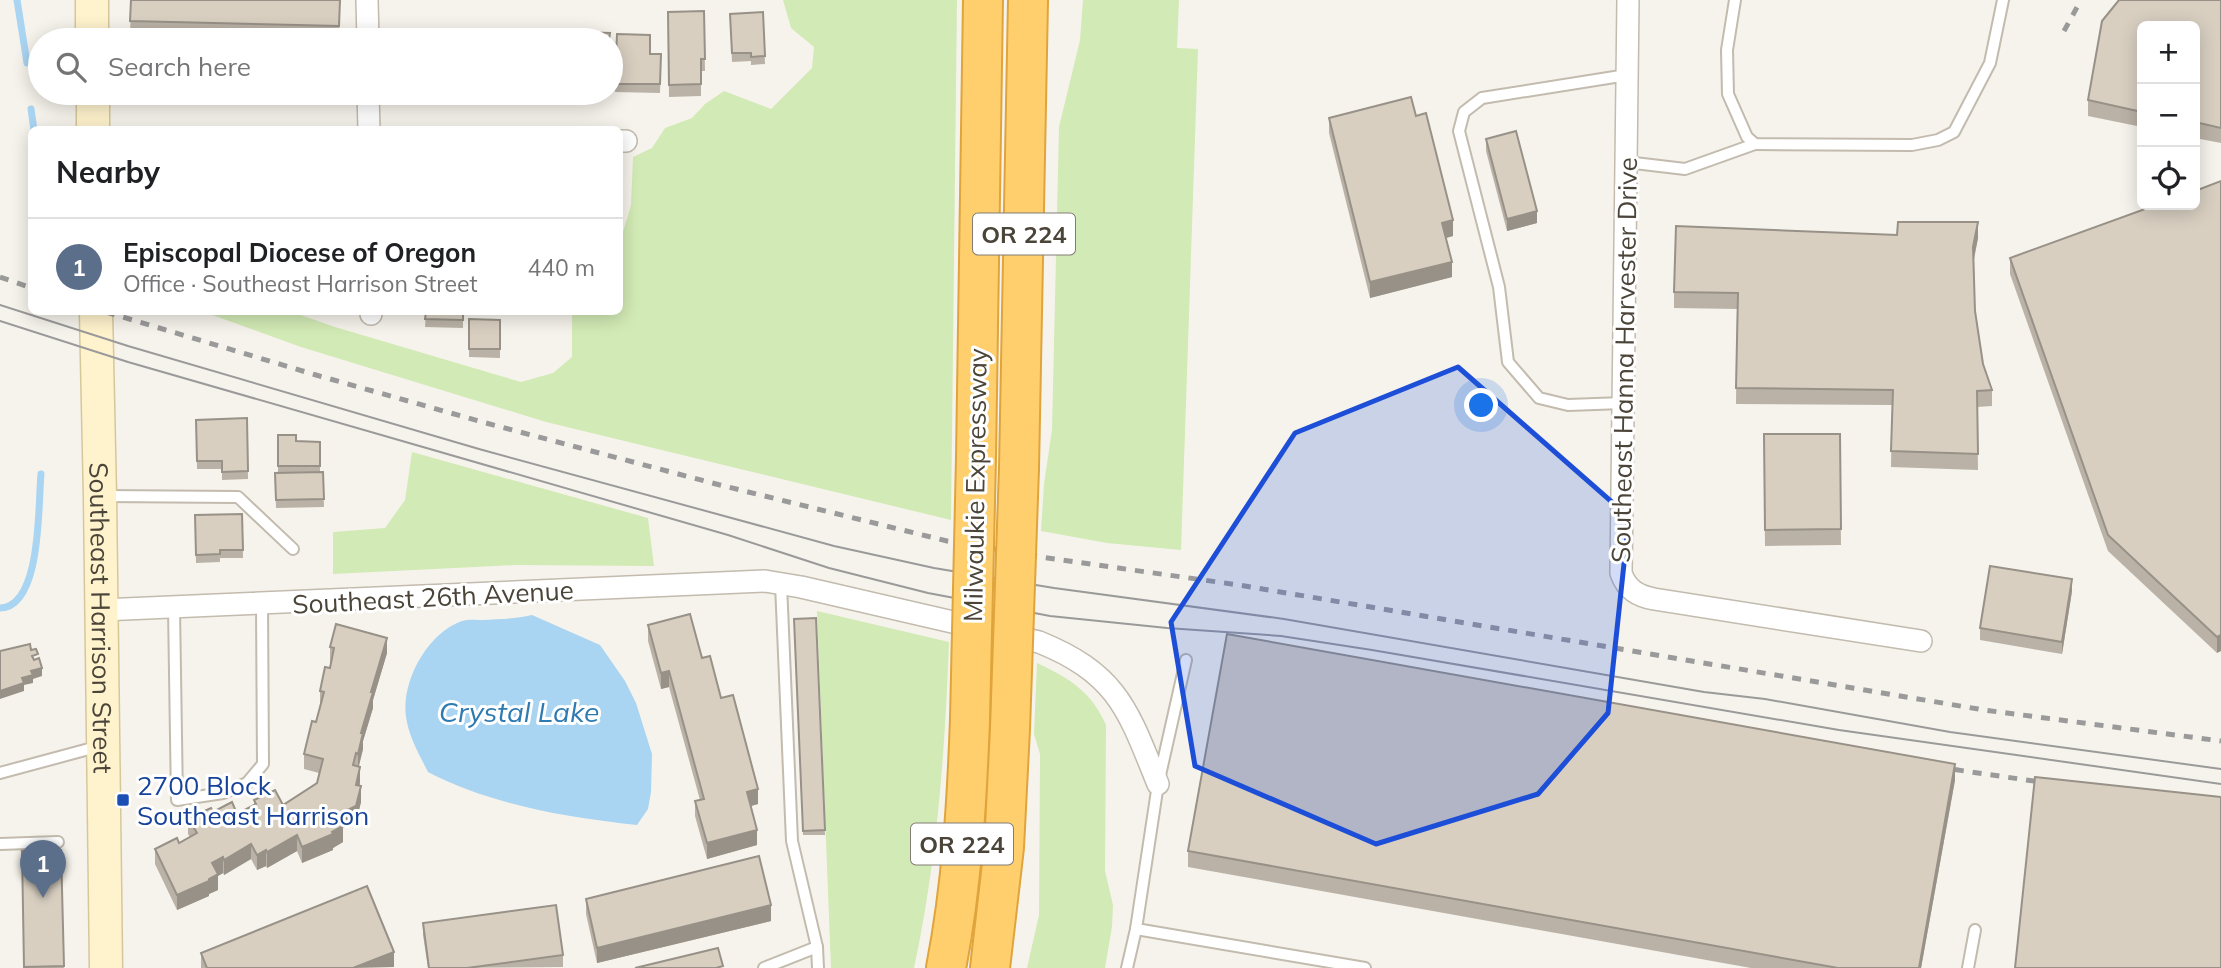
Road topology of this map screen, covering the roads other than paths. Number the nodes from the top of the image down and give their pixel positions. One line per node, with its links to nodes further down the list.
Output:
1 (92, 0): 8 (main road)
2 (367, 0): 9 (street)
3 (983, 0): 38 (highway, Milwaukie Expressway / OR 224, bridge)
4 (1028, 0): 39 (highway, Milwaukie Expressway / OR 224, bridge)
5 (1628, 0): 10 (street, Southeast Hanna Harvester Drive)
6 (1735, 0): 15 (lane)
7 (2003, 0): 15 (lane)
8 (92, 28)
9 (368, 28)
10 (1628, 75): 16 (street, Southeast Hanna Harvester Drive); 18 (lane)
11 (93, 105): 13 (main road)
12 (368, 105): 14 (street)
13 (93, 126)
14 (369, 126)
15 (1755, 144): 16 (lane)
16 (1626, 162): 18 (street, Southeast Hanna Harvester Drive)
17 (96, 315): 19 (main road, Southeast Harrison Street)
18 (1623, 402): 25 (street, Southeast Hanna Harvester Drive)
19 (100, 496): 20 (lane); 24 (main road, Southeast Harrison Street)
20 (293, 550)
21 (773, 583): 22 (street, Southeast 26th Avenue); 29 (street, Southeast 26th Avenue); 34 (lane)
22 (262, 604): 23 (street, Southeast 26th Avenue); 23 (lane)
23 (174, 608): 24 (street, Southeast 26th Avenue)
24 (102, 610): 27 (main road, Southeast Harrison Street)
25 (1921, 641)
26 (1186, 660): 29 (lane)
27 (103, 745): 28 (lane); 35 (main road, Southeast Harrison Street)
28 (0, 773)
29 (1158, 784): 32 (lane)
30 (58, 842): 31 (lane)
31 (0, 844)
32 (1136, 929): 40 (lane); 41 (lane)
33 (1975, 930): 42 (lane)
34 (817, 947): 36 (lane); 37 (lane)
35 (106, 968)
36 (764, 968)
37 (818, 968)
38 (946, 968)
39 (990, 968)
40 (1128, 968)
41 (1365, 968)
42 (1968, 968)

